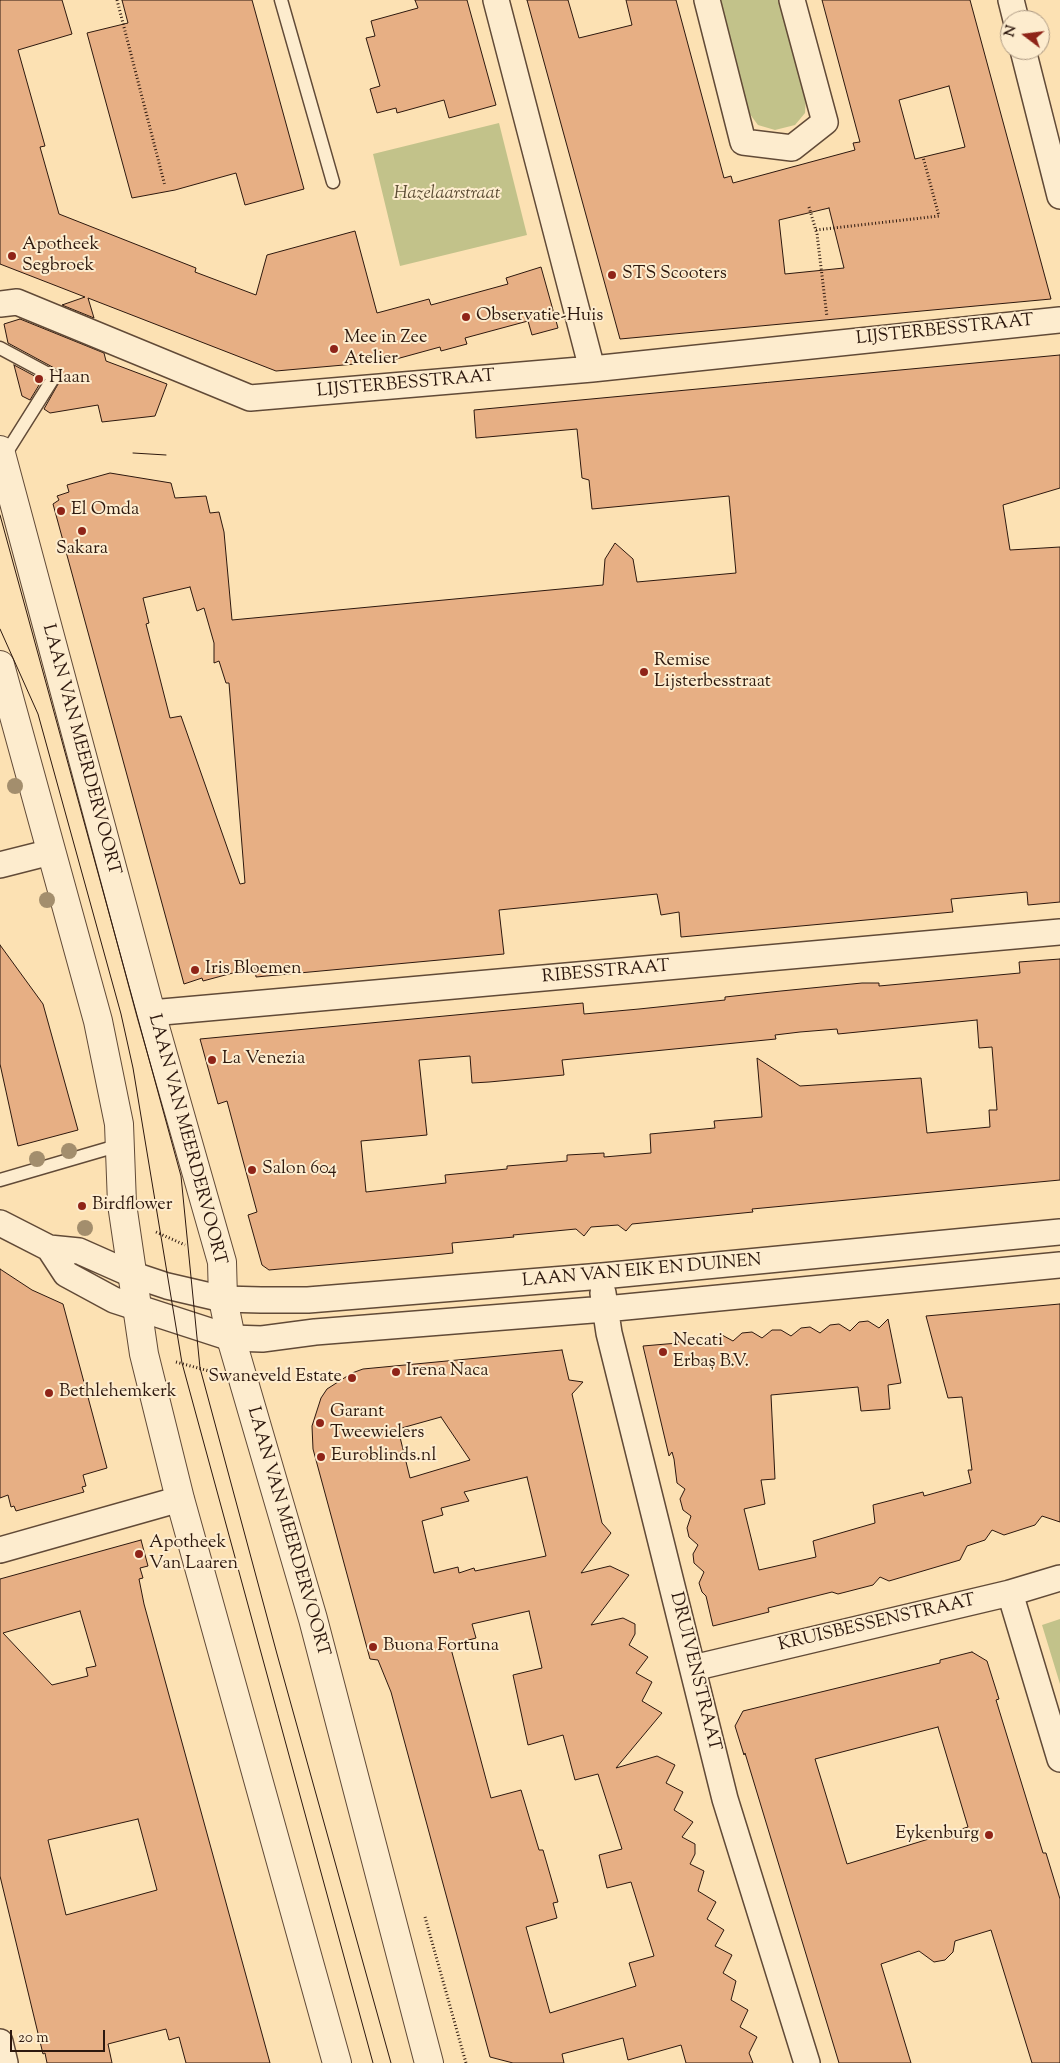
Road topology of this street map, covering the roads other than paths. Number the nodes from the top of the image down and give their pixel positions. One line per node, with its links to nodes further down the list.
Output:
1 (281, 0): 6 (lane)
2 (496, 0): 11 (street)
3 (707, 0): 4 (street)
4 (792, 0)
5 (1026, 60): 7 (street)
6 (333, 182)
7 (1060, 196)
8 (0, 304): 11 (street, LIJSTERBESSTRAAT)
9 (1060, 320): 11 (street, LIJSTERBESSTRAAT)
10 (0, 348): 12 (lane)
11 (592, 369)
12 (1, 454): 17 (street, LAAN VAN MEERDERVOORT)
13 (0, 666): 14 (street)
14 (51, 852): 15 (street); 18 (street)
15 (0, 865)
16 (1060, 932): 17 (street, RIBESSTRAAT)
17 (151, 1013): 26 (street, LAAN VAN MEERDERVOORT)
18 (120, 1145): 19 (lane); 24 (street)
19 (0, 1180)
20 (0, 1223): 22 (street)
21 (1060, 1232): 25 (street, LAAN VAN EIK EN DUINEN)
22 (49, 1248): 24 (street, LAAN VAN EIK EN DUINEN); 27 (street, LAAN VAN EIK EN DUINEN)
23 (1060, 1265): 28 (street, LAAN VAN EIK EN DUINEN)
24 (131, 1274): 26 (street, LAAN VAN EIK EN DUINEN); 27 (street)
25 (602, 1276): 26 (street, LAAN VAN EIK EN DUINEN); 28 (street, DRUIVENSTRAAT)
26 (223, 1299): 29 (street, LAAN VAN MEERDERVOORT)
27 (136, 1307): 29 (street, LAAN VAN EIK EN DUINEN); 30 (street)
28 (605, 1310): 29 (street, LAAN VAN EIK EN DUINEN); 34 (street, DRUIVENSTRAAT)
29 (231, 1338): 39 (street, LAAN VAN MEERDERVOORT)
30 (180, 1499): 31 (street); 38 (street)
31 (6, 1544)
32 (1060, 1578): 33 (street, KRUISBESSENSTRAAT)
33 (1010, 1593): 34 (street, KRUISBESSENSTRAAT); 35 (street)
34 (693, 1668): 40 (street, DRUIVENSTRAAT)
35 (1060, 1760)
36 (0, 2042): 37 (street)
37 (5, 2063)
38 (337, 2063)
39 (429, 2063)
40 (807, 2063)

